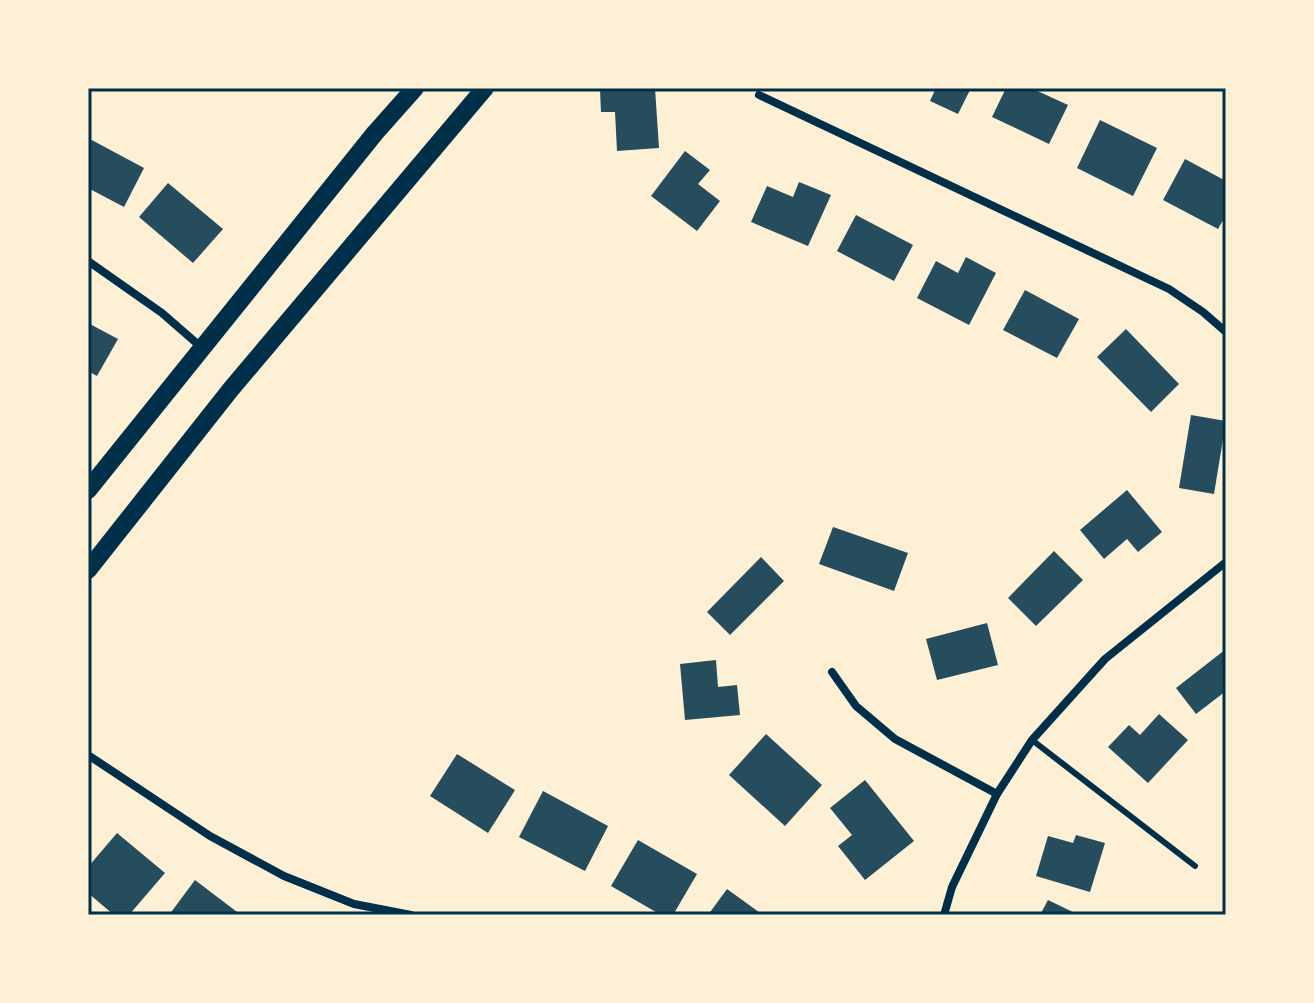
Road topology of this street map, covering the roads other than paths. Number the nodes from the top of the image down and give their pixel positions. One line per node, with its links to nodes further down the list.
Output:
1 (415, 88): 6 (main road)
2 (485, 88): 9 (main road)
3 (759, 95): 5 (street)
4 (88, 261): 6 (street)
5 (1226, 332)
6 (201, 347): 7 (main road)
7 (88, 490)
8 (1226, 562): 11 (street)
9 (88, 570)
10 (832, 672): 13 (street)
11 (1032, 740): 13 (street); 14 (lane)
12 (88, 755): 15 (street)
13 (997, 794): 16 (street)
14 (1195, 866)
15 (411, 915)
16 (944, 915)

